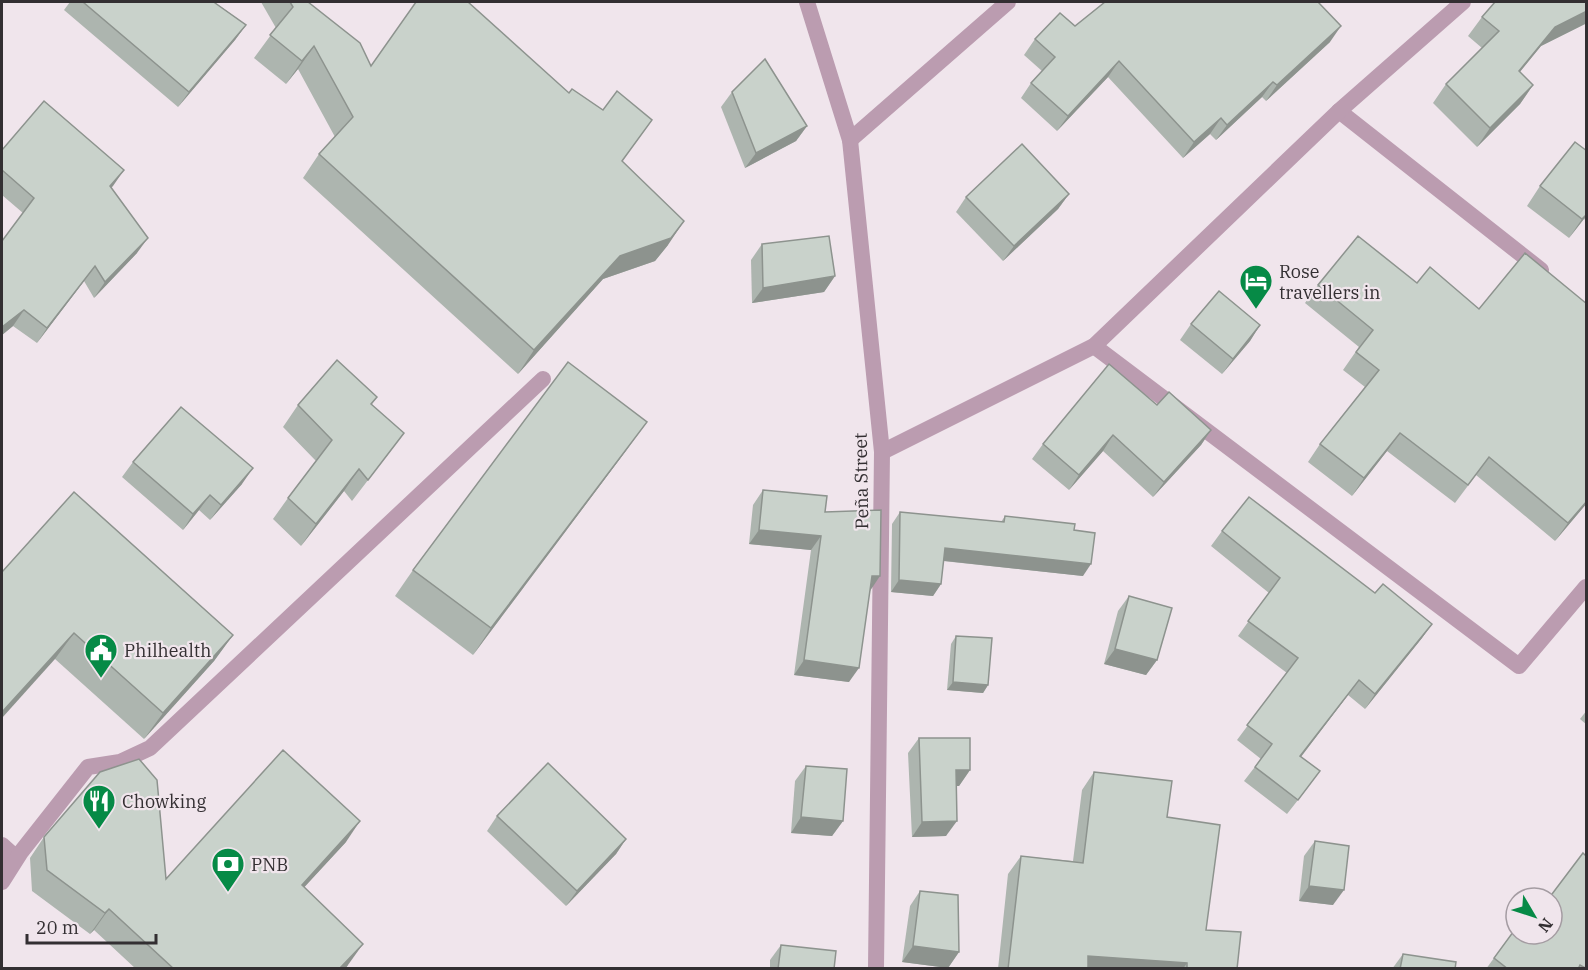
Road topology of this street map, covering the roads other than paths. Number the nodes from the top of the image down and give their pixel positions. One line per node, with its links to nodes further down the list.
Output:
1 (807, 2): 5 (street, Peña Street)
2 (1008, 2): 5 (street)
3 (1463, 2): 4 (street)
4 (1339, 111): 6 (street); 7 (street)
5 (850, 140): 9 (street, Peña Street)
6 (1550, 278)
7 (1094, 346): 9 (street); 10 (street)
8 (543, 379): 13 (street)
9 (882, 452): 14 (street, Peña Street)
10 (1587, 587)
11 (2, 845): 12 (street)
12 (2, 867)
13 (2, 882)
14 (876, 969)

